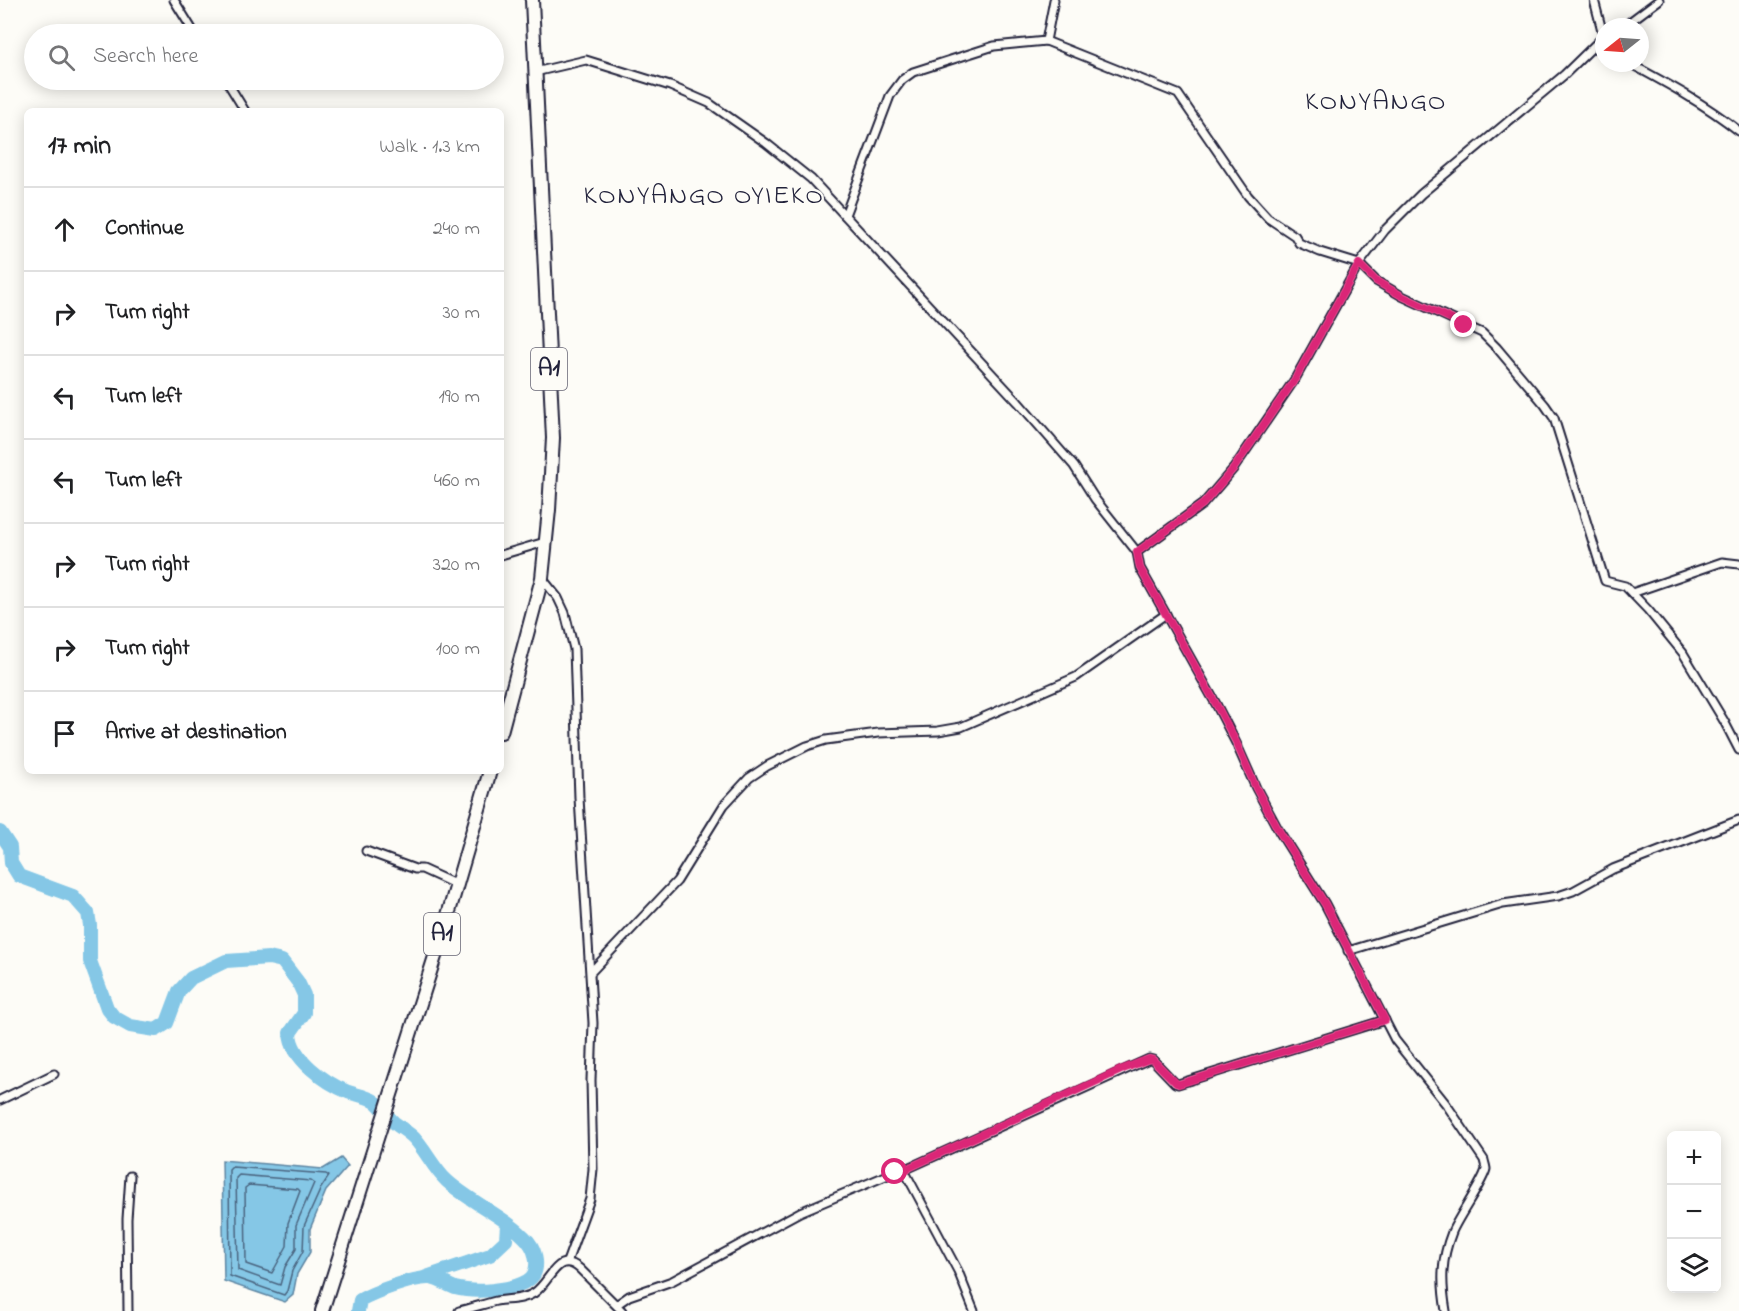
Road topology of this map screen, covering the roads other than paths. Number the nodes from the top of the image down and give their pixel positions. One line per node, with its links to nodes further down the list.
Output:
1 (174, 0): 8 (street)
2 (532, 0): 11 (highway, A1)
3 (1054, 0): 9 (street)
4 (1594, 0): 6 (street)
5 (1659, 0): 7 (street)
6 (1599, 18)
7 (1635, 18)
8 (189, 24)
9 (1046, 41): 16 (street); 17 (street)
10 (1595, 46): 17 (street)
11 (535, 72): 16 (street); 18 (highway, A1)
12 (1646, 72): 15 (street)
13 (232, 90): 14 (street)
14 (243, 108)
15 (1739, 131)
16 (845, 215): 19 (street)
17 (1359, 264): 19 (street); 23 (street)
18 (545, 542): 20 (street); 22 (highway, A1)
19 (1137, 552): 24 (street)
20 (504, 554)
21 (1739, 564): 23 (street)
22 (542, 578): 25 (highway, A1); 32 (street)
23 (1632, 593): 26 (street)
24 (1166, 614): 31 (street); 32 (street)
25 (504, 721)
26 (1739, 750)
27 (489, 774): 30 (highway, A1)
28 (1739, 820): 31 (street)
29 (366, 851): 30 (street)
30 (457, 885): 41 (highway, A1)
31 (1348, 951): 33 (street)
32 (591, 972): 38 (street)
33 (1385, 1020): 36 (street); 45 (street)
34 (54, 1074): 35 (street)
35 (0, 1100)
36 (904, 1170): 39 (street); 44 (street)
37 (130, 1176): 40 (street)
38 (567, 1262): 42 (street); 43 (street)
39 (619, 1303)
40 (128, 1311)
41 (322, 1311)
42 (459, 1311)
43 (622, 1311)
44 (974, 1311)
45 (1446, 1311)

